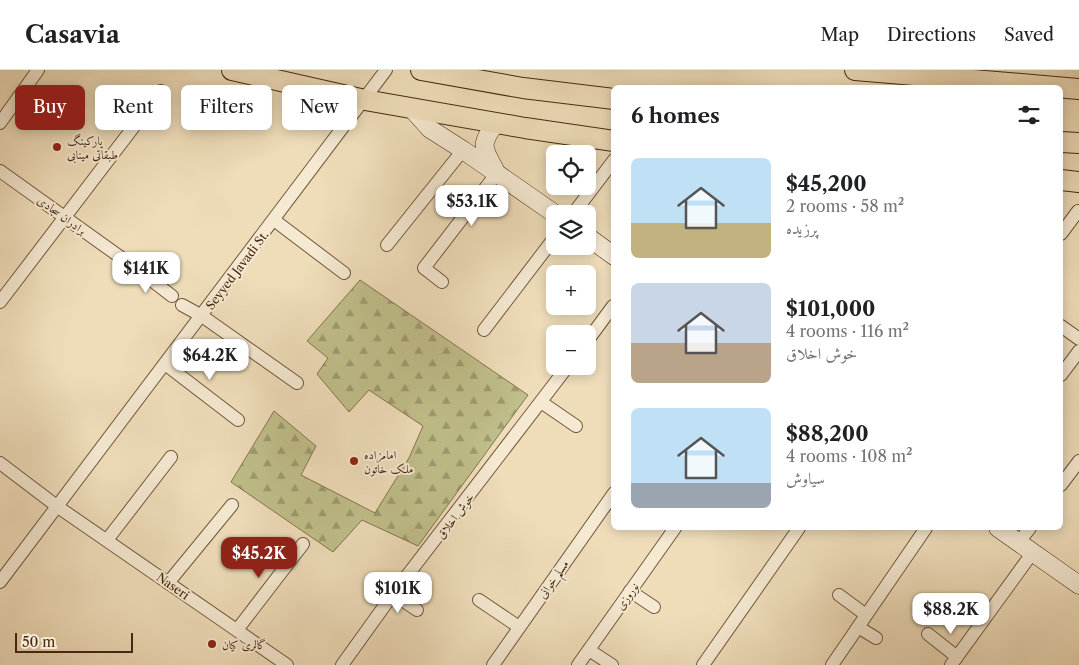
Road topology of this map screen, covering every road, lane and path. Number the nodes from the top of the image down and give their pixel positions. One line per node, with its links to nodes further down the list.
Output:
1 (38, 70): 12 (street)
2 (232, 70): 10 (highway)
3 (386, 70): 10 (street, Seyyed Javadi St.)
4 (421, 70): 9 (highway)
5 (855, 70): 6 (highway)
6 (1032, 85)
7 (1063, 88): 8 (highway)
8 (1079, 89)
9 (611, 99)
10 (365, 100): 11 (highway); 28 (street, Seyyed Javadi St.)
11 (412, 109): 13 (highway); 18 (main road)
12 (0, 123)
13 (496, 123): 15 (highway); 21 (main road)
14 (131, 130): 27 (street)
15 (611, 141)
16 (1063, 142): 17 (highway)
17 (1079, 143)
18 (464, 150): 21 (main road); 31 (street)
19 (611, 164): 24 (street)
20 (0, 171): 27 (street, برادران سجادی)
21 (497, 173): 25 (main road); 35 (street)
22 (1063, 180): 23 (highway)
23 (1079, 182)
24 (580, 205)
25 (546, 208)
26 (1078, 211): 29 (street)
27 (65, 217): 36 (street, برادران سجادی); 37 (street)
28 (274, 220): 34 (street); 40 (street, Seyyed Javadi St.)
29 (1063, 231)
30 (596, 243): 33 (main road)
31 (387, 245)
32 (546, 249): 43 (street)
33 (611, 254)
34 (344, 273)
35 (442, 282)
36 (172, 296)
37 (0, 302)
38 (182, 305): 40 (street)
39 (611, 309): 42 (street)
40 (202, 316): 46 (street, Seyyed Javadi St.); 49 (street)
41 (1063, 327): 44 (street)
42 (596, 329)
43 (484, 330)
44 (1079, 339)
45 (1079, 351): 47 (street)
46 (165, 364): 51 (street); 59 (street, Seyyed Javadi St.)
47 (1063, 373)
48 (561, 375): 50 (street, خوش اخلاق)
49 (297, 383)
50 (541, 402): 52 (street); 72 (street, خوش اخلاق)
51 (238, 420)
52 (576, 426)
53 (171, 457): 65 (street)
54 (0, 464): 59 (street, Naseri)
55 (1077, 468): 56 (street)
56 (1063, 483)
57 (611, 498): 78 (street, مسلم خوانی)
58 (232, 505): 69 (street)
59 (58, 506): 65 (street, Naseri); 68 (street, Seyyed Javadi St.)
60 (674, 530): 71 (street, نوروزی)
61 (798, 530): 90 (street)
62 (925, 530): 77 (street)
63 (1001, 530): 67 (main road)
64 (1030, 530): 67 (street)
65 (107, 540): 69 (street, Naseri)
66 (303, 544): 80 (street)
67 (1026, 547): 70 (main road); 84 (street)
68 (0, 582)
69 (168, 583): 80 (street, Naseri)
70 (1079, 585)
71 (630, 591): 75 (street); 83 (street, نوروزی)
72 (394, 594): 76 (street); 86 (street, خوش اخلاق)
73 (839, 595): 77 (street)
74 (480, 600): 78 (street)
75 (654, 607)
76 (417, 610)
77 (866, 615): 79 (street)
78 (519, 627): 87 (street, مسلم خوانی)
79 (858, 627): 82 (street); 91 (street)
80 (236, 630): 85 (street, Naseri)
81 (928, 634): 84 (street)
82 (876, 638)
83 (589, 650): 88 (street, نوروزی); 89 (street)
84 (954, 661)
85 (287, 665)
86 (342, 665)
87 (493, 665)
88 (578, 665)
89 (612, 665)
90 (703, 665)
91 (832, 665)

